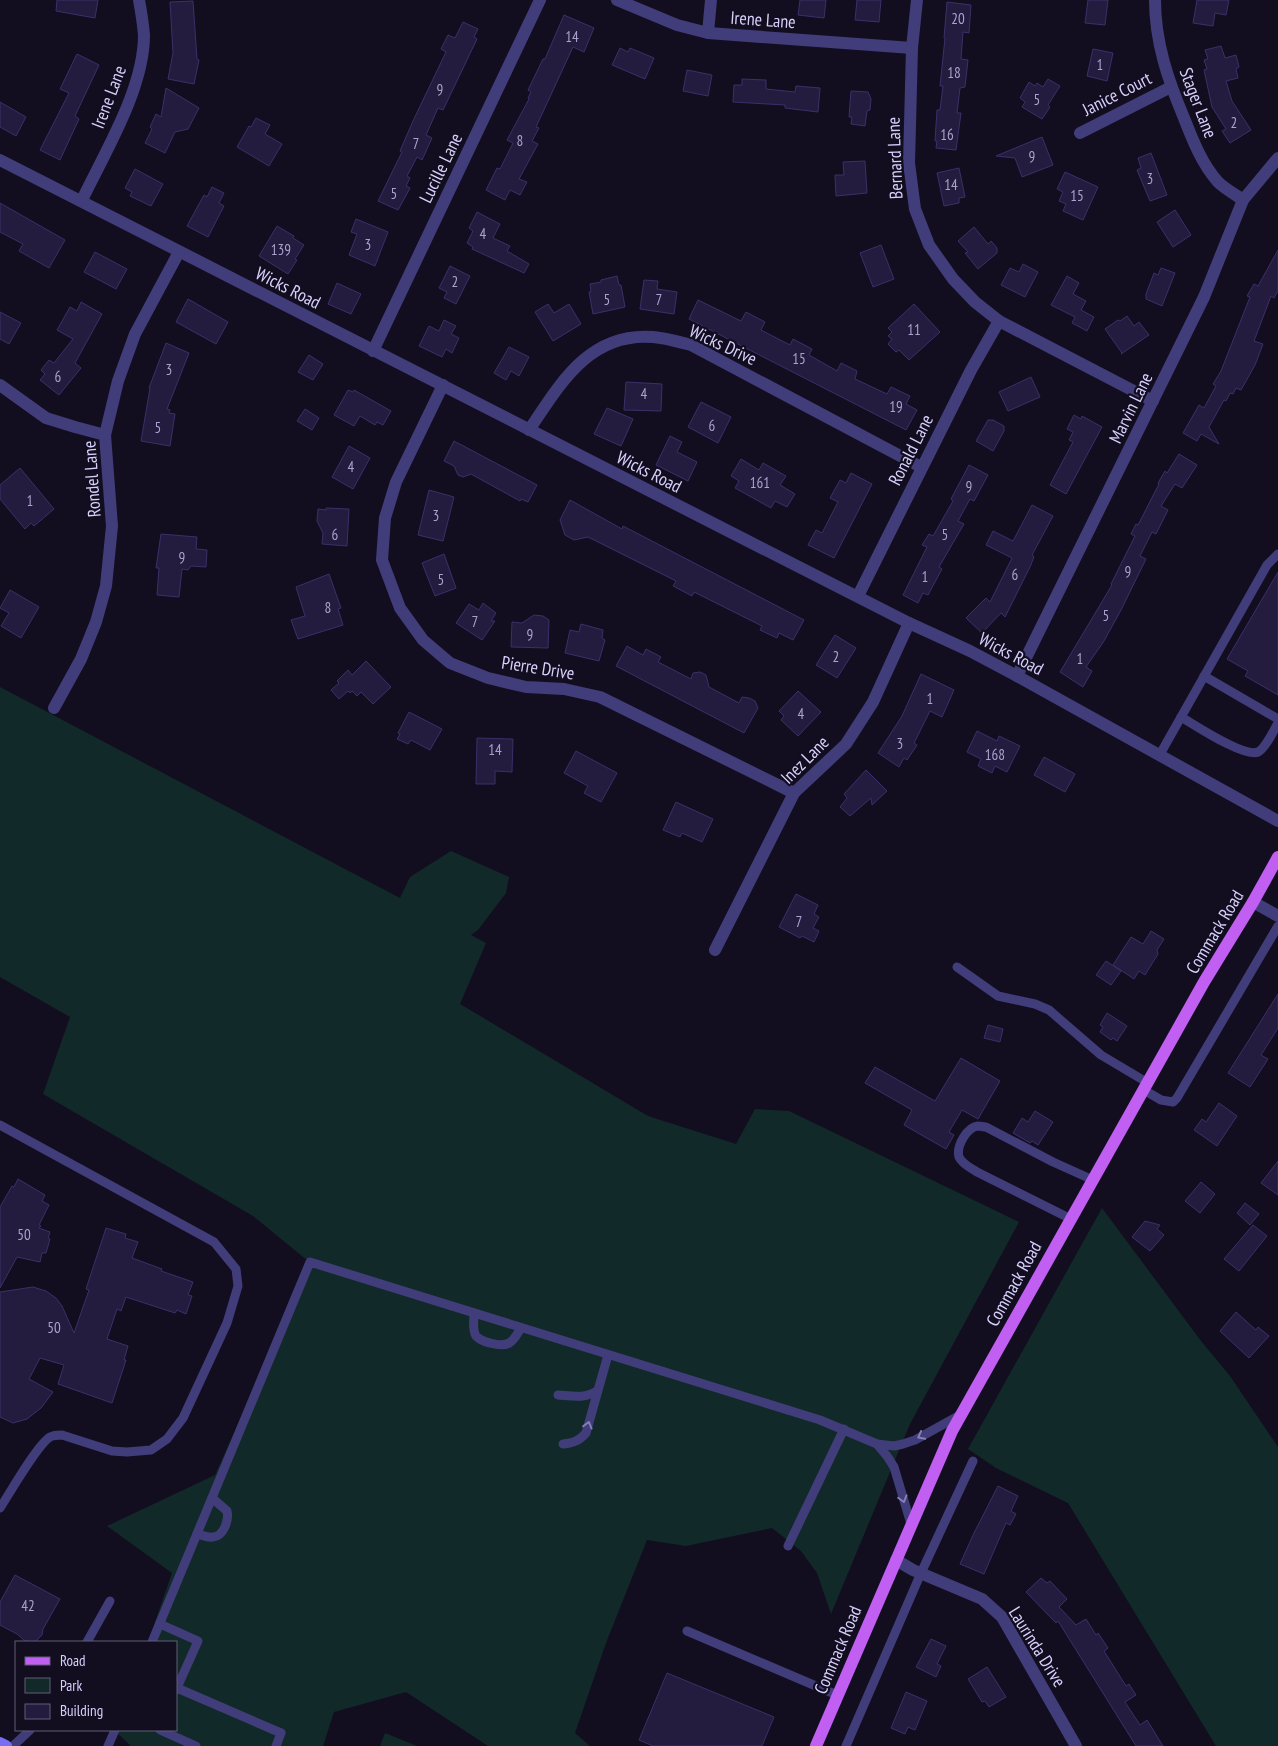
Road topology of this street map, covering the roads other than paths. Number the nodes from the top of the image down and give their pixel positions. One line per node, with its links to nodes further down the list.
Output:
1 (140, 0): 13 (street, Irene Lane)
2 (540, 0): 17 (street, Lucille Lane)
3 (617, 0): 7 (street, Irene Lane)
4 (710, 0): 7 (street)
5 (917, 0): 8 (street, Bernard Lane)
6 (1155, 0): 9 (street, Stager Lane)
7 (708, 33): 8 (street, Irene Lane)
8 (912, 48): 16 (street, Bernard Lane)
9 (1171, 87): 10 (street, Janice Court); 14 (street, Stager Lane)
10 (1080, 133)
11 (1278, 158): 14 (street, Marvin Lane)
12 (0, 160): 13 (street, Wicks Road)
13 (82, 200): 15 (street, Wicks Road)
14 (1243, 200): 20 (street, Marvin Lane)
15 (179, 252): 17 (street, Wicks Road); 22 (street, Rondel Lane)
16 (999, 321): 20 (street, Bernard Lane); 23 (street, Ronald Lane)
17 (373, 351): 19 (street, Wicks Road)
18 (0, 385): 22 (street)
19 (443, 385): 21 (street, Wicks Road); 34 (street, Pierre Drive)
20 (1153, 401): 27 (street, Marvin Lane)
21 (529, 430): 23 (street, Wicks Drive); 25 (street, Wicks Road)
22 (105, 435): 29 (street, Rondel Lane)
23 (921, 467): 25 (street, Ronald Lane)
24 (1278, 554): 28 (lane)
25 (858, 596): 26 (street, Wicks Road)
26 (909, 623): 27 (street, Wicks Road); 34 (street, Inez Lane)
27 (1017, 676): 33 (street, Wicks Road)
28 (1204, 676): 30 (lane); 31 (lane)
29 (54, 708)
30 (1181, 717): 32 (lane); 33 (lane)
31 (1278, 719)
32 (1278, 723)
33 (1159, 756): 35 (street, Wicks Road)
34 (794, 793): 40 (street, Inez Lane)
35 (1278, 821)
36 (1278, 857): 37 (main road, Commack Road)
37 (1253, 902): 38 (street); 42 (main road, Commack Road)
38 (1278, 916)
39 (1278, 926): 42 (lane)
40 (715, 950)
41 (957, 968): 42 (lane)
42 (1146, 1086): 44 (main road, Commack Road)
43 (0, 1125): 57 (lane)
44 (1093, 1180): 45 (main road, Commack Road); 45 (lane)
45 (1072, 1218): 51 (main road, Commack Road)
46 (474, 1313): 47 (lane); 47 (lane); 56 (lane)
47 (521, 1328): 48 (lane)
48 (608, 1355): 49 (lane); 52 (lane)
49 (597, 1391): 50 (lane); 53 (lane, one-way to 49)
50 (558, 1395)
51 (962, 1414): 54 (lane, one-way to 54); 58 (main road, Commack Road)
52 (844, 1429): 54 (lane); 60 (lane)
53 (563, 1444)
54 (877, 1444): 58 (lane, one-way to 58)
55 (973, 1461): 62 (lane)
56 (212, 1498): 59 (lane); 59 (lane)
57 (0, 1508)
58 (911, 1524): 61 (main road, Commack Road)
59 (197, 1534): 64 (lane)
60 (788, 1546)
61 (896, 1560): 62 (street, Laurinda Drive); 70 (main road, Commack Road)
62 (921, 1573): 81 (lane); 82 (street, Laurinda Drive)
63 (110, 1601): 66 (lane)
64 (160, 1624): 67 (lane); 68 (lane)
65 (687, 1631): 70 (lane)
66 (88, 1641)
67 (152, 1641)
68 (178, 1687)
69 (178, 1689): 79 (lane)
70 (837, 1695): 80 (main road, Commack Road)
71 (29, 1731): 76 (lane)
72 (115, 1731): 77 (lane)
73 (162, 1731): 78 (lane)
74 (0, 1743): 75 (street)
75 (6, 1746)
76 (13, 1746)
77 (108, 1746)
78 (196, 1746)
79 (276, 1746)
80 (816, 1746)
81 (846, 1746)
82 (1076, 1746)

